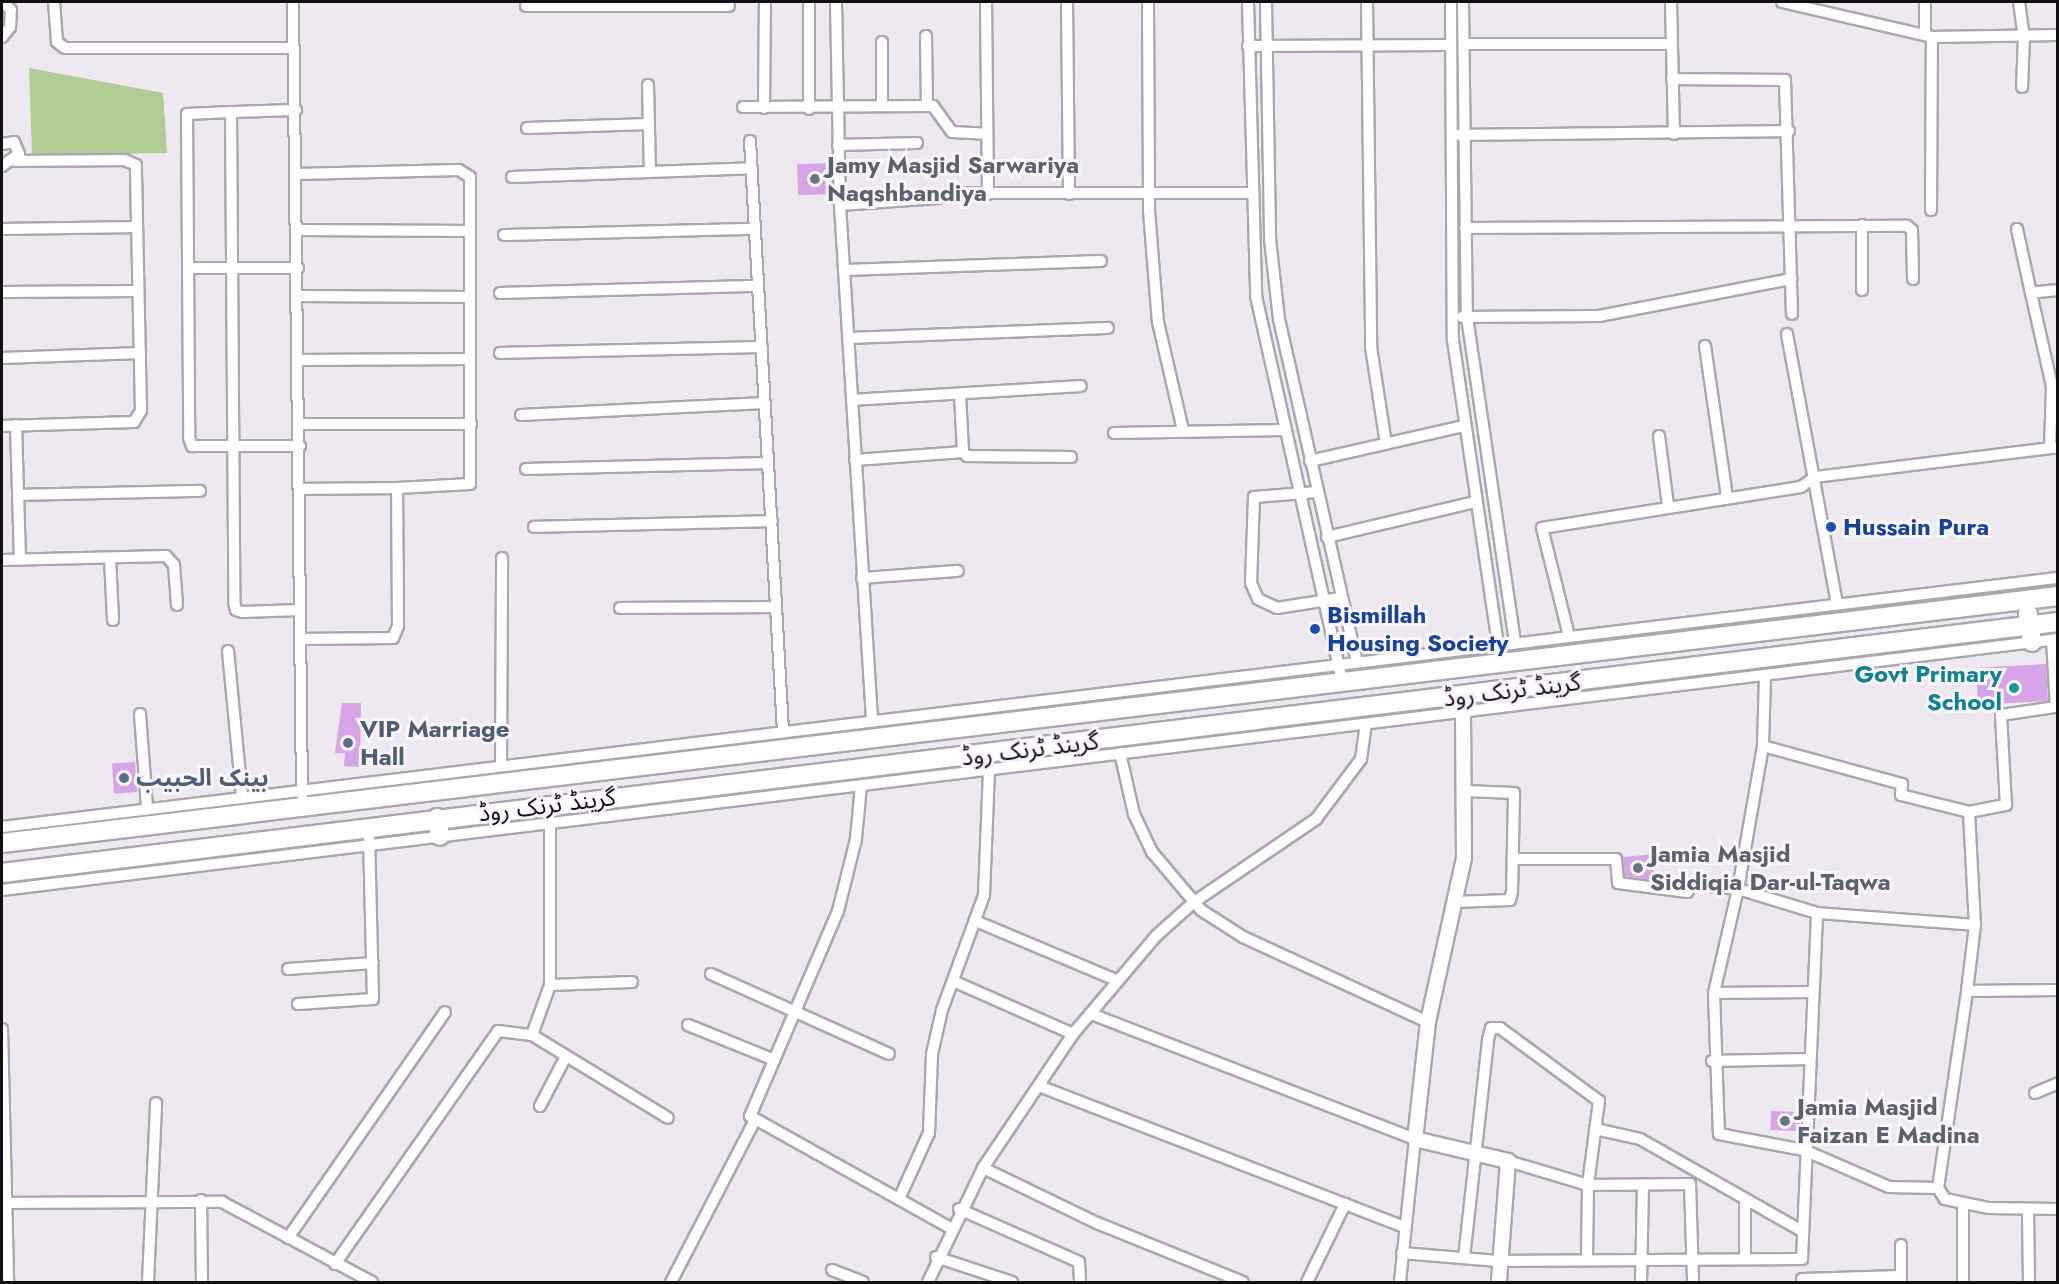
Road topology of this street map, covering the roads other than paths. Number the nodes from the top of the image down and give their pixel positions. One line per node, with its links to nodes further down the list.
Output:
1 (3, 2): 29 (street)
2 (54, 2): 37 (street)
3 (292, 2): 37 (street)
4 (765, 2): 44 (street)
5 (809, 2): 46 (street)
6 (836, 2): 45 (street)
7 (986, 2): 52 (street)
8 (1067, 2): 70 (street)
9 (1148, 2): 67 (street)
10 (1248, 2): 35 (street)
11 (1266, 2): 36 (street)
12 (1367, 2): 33 (street)
13 (1451, 2): 34 (street)
14 (1463, 2): 31 (street)
15 (1671, 2): 32 (street)
16 (1782, 2): 27 (street)
17 (1925, 2): 27 (street)
18 (2019, 2): 28 (street)
19 (547, 4): 20 (street); 23 (street)
20 (601, 4): 21 (street)
21 (654, 4): 22 (street)
22 (709, 4): 24 (street)
23 (526, 6)
24 (729, 6)
25 (2058, 34): 28 (street)
26 (926, 36): 42 (street)
27 (1929, 36): 28 (street); 73 (street)
28 (2024, 36): 40 (street)
29 (2, 37)
30 (882, 42): 41 (street)
31 (1464, 44): 32 (street); 55 (street)
32 (1671, 44): 38 (street)
33 (1367, 45): 34 (street); 36 (street); 127 (street)
34 (1451, 45): 54 (street)
35 (1248, 46): 36 (street); 68 (street)
36 (1267, 47): 134 (street)
37 (294, 48): 47 (street)
38 (1672, 79): 51 (street); 53 (street)
39 (648, 85): 49 (street)
40 (2022, 87)
41 (882, 106): 42 (street); 45 (street)
42 (927, 106): 52 (street)
43 (743, 107): 44 (street)
44 (764, 108): 46 (street)
45 (837, 108): 46 (street); 59 (street)
46 (809, 109)
47 (296, 110): 48 (street); 64 (street)
48 (231, 112): 85 (street); 86 (street)
49 (649, 124): 50 (street); 63 (street)
50 (527, 128)
51 (1789, 131): 53 (street); 74 (street)
52 (987, 134): 69 (street)
53 (1674, 134): 55 (street)
54 (1452, 135): 55 (street); 101 (street)
55 (1464, 135): 77 (street)
56 (750, 141): 62 (street)
57 (917, 143): 59 (street)
58 (2, 144): 60 (street)
59 (838, 145): 72 (street)
60 (15, 161): 61 (street); 76 (street)
61 (2, 166)
62 (752, 168): 63 (street); 79 (street)
63 (650, 172): 65 (street)
64 (297, 174): 81 (street); 82 (street)
65 (512, 177)
66 (958, 193): 69 (street)
67 (1150, 193): 68 (street); 70 (street); 123 (street)
68 (1250, 193): 124 (street)
69 (988, 194): 70 (street)
70 (1069, 194)
71 (938, 198): 72 (street)
72 (840, 205): 88 (street)
73 (1931, 210)
74 (1790, 225): 75 (street); 77 (street); 89 (street)
75 (1862, 225): 90 (street); 92 (street)
76 (137, 227): 78 (street); 94 (street)
77 (1465, 228): 102 (street)
78 (2, 229)
79 (755, 229): 83 (street); 91 (street)
80 (2017, 229): 97 (street)
81 (297, 230): 82 (street); 87 (street)
82 (470, 231): 99 (street)
83 (504, 235)
84 (1101, 261): 88 (street)
85 (233, 267): 86 (street); 87 (street); 128 (street)
86 (189, 268): 128 (street)
87 (298, 268): 98 (street)
88 (844, 270): 105 (street)
89 (1791, 279): 100 (street); 102 (street)
90 (1914, 279)
91 (758, 286): 96 (street); 107 (street)
92 (1862, 290)
93 (2058, 290): 97 (street)
94 (138, 291): 95 (street); 108 (street)
95 (2, 292)
96 (500, 293)
97 (2031, 293): 130 (street)
98 (299, 296): 99 (street); 112 (street)
99 (470, 297): 111 (street)
100 (1792, 314)
101 (1453, 317): 102 (street); 122 (street)
102 (1467, 317): 172 (street)
103 (1108, 328): 105 (street)
104 (1787, 334): 137 (street)
105 (848, 338): 115 (street)
106 (1705, 346): 144 (street)
107 (762, 347): 109 (street); 116 (street)
108 (140, 353): 110 (street); 120 (street)
109 (500, 353)
110 (2, 358)
111 (470, 359): 112 (street); 119 (street)
112 (299, 360): 118 (street)
113 (1081, 386): 114 (street)
114 (960, 393): 115 (street); 131 (street)
115 (852, 400): 133 (street)
116 (765, 404): 117 (street); 135 (street)
117 (521, 415)
118 (300, 424): 119 (street); 129 (street)
119 (471, 424): 138 (street)
120 (16, 425): 121 (street); 142 (street)
121 (2, 426)
122 (1464, 426): 127 (street); 145 (street)
123 (1183, 430): 124 (street); 125 (street)
124 (1284, 430): 143 (street)
125 (1114, 433)
126 (1659, 436): 146 (street)
127 (1386, 444): 134 (street)
128 (233, 446): 129 (street); 165 (street)
129 (300, 446): 139 (street)
130 (2054, 448): 137 (street)
131 (963, 452): 132 (street); 133 (street)
132 (1071, 457)
133 (855, 460): 155 (street)
134 (1310, 461): 141 (street)
135 (768, 463): 136 (street); 147 (street)
136 (526, 469)
137 (1815, 477): 144 (street); 161 (street)
138 (397, 488): 139 (street); 170 (street)
139 (300, 489): 165 (street)
140 (200, 491): 142 (street)
141 (1317, 492): 143 (street); 149 (street)
142 (19, 495): 152 (street)
143 (1299, 496): 160 (street); 160 (street)
144 (1727, 497): 146 (street)
145 (1475, 502): 149 (street); 174 (street)
146 (1668, 505): 169 (street)
147 (772, 521): 148 (street); 163 (street)
148 (534, 527)
149 (1327, 537): 158 (street)
150 (110, 558): 152 (street); 162 (street); 166 (street)
151 (502, 558): 191 (street)
152 (20, 559): 153 (street)
153 (2, 560)
154 (958, 571): 155 (street)
155 (862, 578): 185 (street)
156 (2058, 578): 157 (street)
157 (2049, 591): 159 (highway, گرینڈ ٹرنک روڈ); 161 (street)
158 (1340, 598): 160 (street); 175 (street)
159 (2026, 600): 168 (highway); 174 (highway, گرینڈ ٹرنک روڈ)
160 (1324, 602): 176 (street)
161 (1837, 604): 169 (street)
162 (177, 605)
163 (776, 607): 164 (street); 188 (street)
164 (620, 608)
165 (300, 610): 170 (street)
166 (113, 620)
167 (2058, 622): 168 (highway, گرینڈ ٹرنک روڈ)
168 (2031, 634): 171 (street); 177 (street); 189 (highway, گرینڈ ٹرنک روڈ)
169 (1569, 636): 172 (street)
170 (300, 639): 197 (street)
171 (2055, 640): 200 (street)
172 (1515, 643): 174 (street)
173 (228, 651): 195 (street)
174 (1499, 654): 175 (street); 178 (highway, گرینڈ ٹرنک روڈ)
175 (1357, 661): 176 (street)
176 (1338, 663): 178 (street); 179 (street)
177 (1765, 677): 183 (street); 190 (street)
178 (1342, 681): 181 (highway, گرینڈ ٹرنک روڈ)
179 (1162, 685): 180 (street); 181 (street)
180 (996, 705): 185 (street); 186 (street)
181 (1165, 705): 182 (highway, گرینڈ ٹرنک روڈ)
182 (1123, 710): 186 (highway, گرینڈ ٹرنک روڈ); 189 (highway)
183 (1463, 713): 187 (street); 194 (street)
184 (140, 714): 198 (street)
185 (872, 720): 188 (street)
186 (997, 725): 196 (highway, گرینڈ ٹرنک روڈ)
187 (1366, 725): 189 (street); 211 (street)
188 (783, 731): 191 (street)
189 (1123, 746): 192 (street); 199 (highway, گرینڈ ٹرنک روڈ); 211 (street)
190 (1763, 746): 200 (street); 209 (street)
191 (501, 766): 197 (street)
192 (989, 770): 193 (street); 214 (street)
193 (861, 785): 199 (street); 228 (street)
194 (1466, 791): 207 (street); 212 (street)
195 (242, 796): 197 (street); 198 (street)
196 (400, 796): 197 (highway, گرینڈ ٹرنک روڈ); 201 (highway)
197 (303, 798): 206 (highway, گرینڈ ٹرنک روڈ)
198 (147, 808): 203 (street)
199 (581, 810): 202 (street); 204 (highway, گرینڈ ٹرنک روڈ)
200 (1968, 812): 215 (street)
201 (403, 822): 204 (highway, گرینڈ ٹرنک روڈ); 205 (highway, گرینڈ ٹرنک روڈ)
202 (550, 823): 204 (street); 222 (street)
203 (2, 827)
204 (439, 827): 205 (street)
205 (368, 836): 208 (highway, گرینڈ ٹرنک روڈ); 210 (street); 216 (street)
206 (2, 843)
207 (1513, 859): 209 (street); 212 (street)
208 (2, 873)
209 (1738, 889): 213 (street); 226 (street)
210 (2, 890)
211 (1194, 902): 219 (street); 231 (street)
212 (1453, 902): 231 (street)
213 (1817, 913): 215 (street); 225 (street)
214 (978, 922): 219 (street); 220 (street)
215 (1975, 925): 224 (street)
216 (373, 963): 217 (street); 227 (street)
217 (288, 969)
218 (711, 974): 228 (street)
219 (1116, 980): 230 (street)
220 (954, 981): 234 (street); 258 (street)
221 (632, 982): 222 (street)
222 (550, 985): 235 (street)
223 (2058, 990): 224 (street)
224 (1967, 991): 257 (street)
225 (1812, 992): 226 (street); 239 (street)
226 (1714, 993): 241 (street)
227 (298, 1004)
228 (792, 1009): 237 (street); 238 (street)
229 (445, 1012): 271 (street)
230 (1091, 1014): 234 (street); 250 (street)
231 (1428, 1022): 250 (street)
232 (687, 1024): 238 (street)
233 (2, 1029): 236 (street)
234 (1073, 1034): 243 (street)
235 (532, 1035): 240 (street); 283 (street)
236 (2, 1041): 262 (street)
237 (889, 1054)
238 (772, 1059): 248 (street)
239 (1808, 1059): 241 (street); 251 (street)
240 (564, 1060): 246 (street); 247 (street)
241 (1712, 1061): 251 (street)
242 (2058, 1083): 244 (street)
243 (1039, 1086): 254 (street); 264 (street)
244 (2035, 1093)
245 (156, 1103): 261 (street)
246 (540, 1106)
247 (668, 1118)
248 (754, 1122): 258 (street); 291 (street)
249 (1595, 1129): 252 (street); 255 (street); 259 (street)
250 (1415, 1139): 252 (street); 268 (street)
251 (1804, 1150): 257 (street); 270 (street)
252 (1475, 1153): 253 (street); 276 (street)
253 (1508, 1161): 255 (street); 282 (street)
254 (983, 1168): 265 (street); 296 (street)
255 (1588, 1185): 256 (street); 279 (street)
256 (1642, 1185): 280 (street); 281 (street)
257 (1938, 1188): 263 (street)
258 (899, 1199): 269 (street)
259 (1744, 1199): 270 (street); 278 (street)
260 (201, 1200): 261 (street); 271 (street); 289 (street)
261 (150, 1202): 262 (street); 288 (street)
262 (4, 1203): 273 (street)
263 (1963, 1203): 267 (street); 302 (street)
264 (1345, 1204): 268 (street); 297 (street)
265 (959, 1209): 269 (street); 295 (street)
266 (2058, 1209): 267 (street)
267 (2028, 1210): 303 (street)
268 (1405, 1227): 274 (street)
269 (950, 1228): 275 (street)
270 (1802, 1231): 277 (street)
271 (288, 1238): 283 (street)
272 (1901, 1245): 285 (street)
273 (4, 1248): 287 (street)
274 (1402, 1253): 276 (street); 298 (street)
275 (936, 1257): 293 (street); 294 (street)
276 (1464, 1258): 282 (street)
277 (1802, 1258): 278 (street); 286 (street)
278 (1745, 1259): 281 (street)
279 (1587, 1260): 280 (street); 282 (street)
280 (1641, 1260): 281 (street); 300 (street)
281 (1693, 1260): 301 (street)
282 (1498, 1261): 299 (street)
283 (335, 1264): 290 (street)
284 (832, 1270): 292 (street)
285 (1901, 1279): 286 (street)
286 (1802, 1281)
287 (8, 1282)
288 (148, 1282)
289 (202, 1282)
290 (372, 1282)
291 (671, 1282)
292 (863, 1282)
293 (928, 1282)
294 (1012, 1282)
295 (1080, 1282)
296 (1243, 1282)
297 (1307, 1282)
298 (1400, 1282)
299 (1499, 1282)
300 (1641, 1282)
301 (1693, 1282)
302 (1963, 1282)
303 (2030, 1282)

